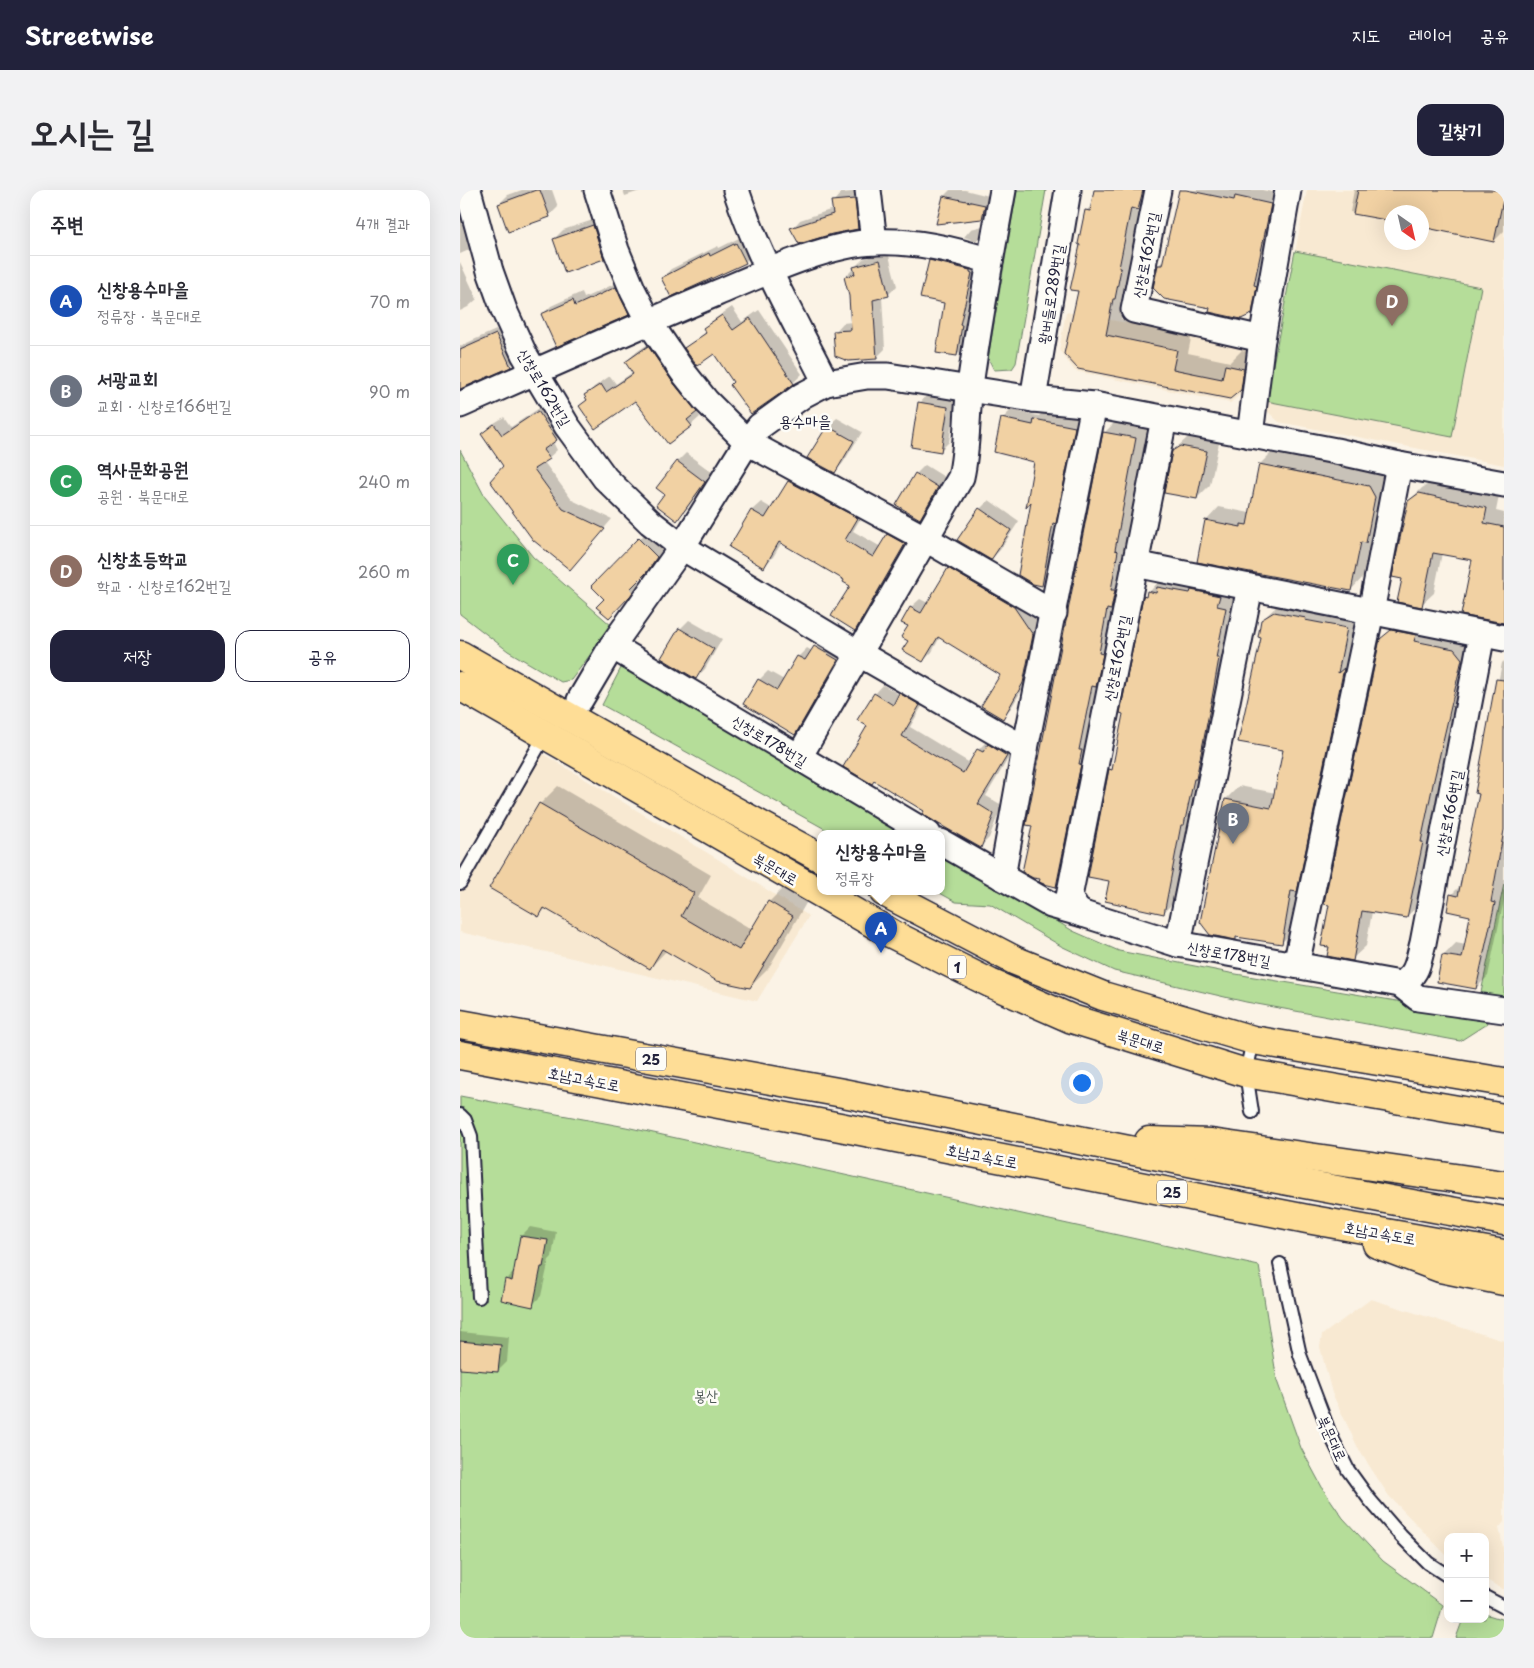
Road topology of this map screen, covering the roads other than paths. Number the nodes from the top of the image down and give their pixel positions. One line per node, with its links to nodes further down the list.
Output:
1 (468, 190): 14 (street, 신창로162번길)
2 (597, 190): 12 (street)
3 (736, 190): 11 (street)
4 (868, 190): 9 (street)
5 (1003, 190): 10 (street)
6 (1068, 190): 17 (street, 왕버들로289번길)
7 (1158, 190): 13 (street, 신창로162번길)
8 (1288, 190): 13 (street)
9 (874, 242): 10 (street); 11 (street)
10 (990, 261): 16 (street)
11 (768, 272): 12 (street); 15 (street)
12 (649, 322): 14 (street); 22 (street)
13 (1262, 338): 21 (street)
14 (534, 372): 18 (street); 26 (street, 신창로162번길)
15 (826, 383): 16 (street); 22 (street)
16 (970, 388): 17 (street); 25 (street)
17 (1033, 399): 19 (street)
18 (460, 405)
19 (1094, 405): 20 (street); 30 (street)
20 (1164, 419): 21 (street); 27 (street, 신창로162번길)
21 (1250, 435): 23 (street)
22 (747, 442): 25 (street); 26 (street)
23 (1399, 465): 24 (street); 29 (street)
24 (1504, 484)
25 (926, 539): 30 (street); 33 (street)
26 (682, 547): 32 (street); 33 (street, 신창로162번길)
27 (1135, 564): 28 (street, 신창로166번길); 48 (street, 신창로162번길)
28 (1250, 587): 29 (street, 신창로166번길); 49 (street)
29 (1371, 612): 31 (street, 신창로166번길); 50 (street)
30 (1054, 614): 38 (street)
31 (1493, 636): 51 (street, 신창로166번길)
32 (612, 646): 36 (street); 39 (street, 신창로178번길)
33 (858, 653): 38 (street, 신창로162번길); 39 (street)
34 (460, 655): 42 (main road, 북문대로)
35 (460, 686): 37 (main road, 북문대로 / 1)
36 (580, 700)
37 (545, 735): 44 (lane); 45 (main road, 북문대로 / 1)
38 (1025, 749): 43 (street)
39 (798, 757): 40 (street, 신창로178번길)
40 (921, 830)
41 (945, 844): 43 (street, 신창로178번길)
42 (817, 856)
43 (1002, 877): 48 (street, 신창로178번길)
44 (460, 883)
45 (817, 891)
46 (824, 895): 56 (main road, 북문대로 / 1)
47 (890, 895): 54 (main road, 북문대로 / 1)
48 (1068, 905): 49 (street, 신창로178번길)
49 (1178, 944): 50 (street, 신창로178번길)
50 (1296, 965): 51 (street, 신창로178번길)
51 (1400, 984): 52 (street)
52 (1504, 1010)
53 (460, 1024): 61 (main road, 호남고속도로 / 25)
54 (1253, 1040): 56 (lane); 57 (main road, 북문대로 / 1)
55 (460, 1055): 63 (main road, 호남고속도로 / 25)
56 (1246, 1073): 58 (lane); 60 (main road, 북문대로 / 1)
57 (1504, 1082)
58 (1252, 1112)
59 (460, 1116): 68 (lane)
60 (1504, 1118)
61 (1071, 1138): 62 (main road); 64 (main road, 호남고속도로 / 25)
62 (1504, 1185)
63 (1307, 1219): 65 (main road, 호남고속도로 / 25); 67 (main road)
64 (1504, 1221)
65 (1504, 1254)
66 (1280, 1264): 69 (lane, 북문대로)
67 (1504, 1280)
68 (479, 1297)
69 (1444, 1573)
70 (1489, 1599): 71 (lane)
71 (1504, 1607)

